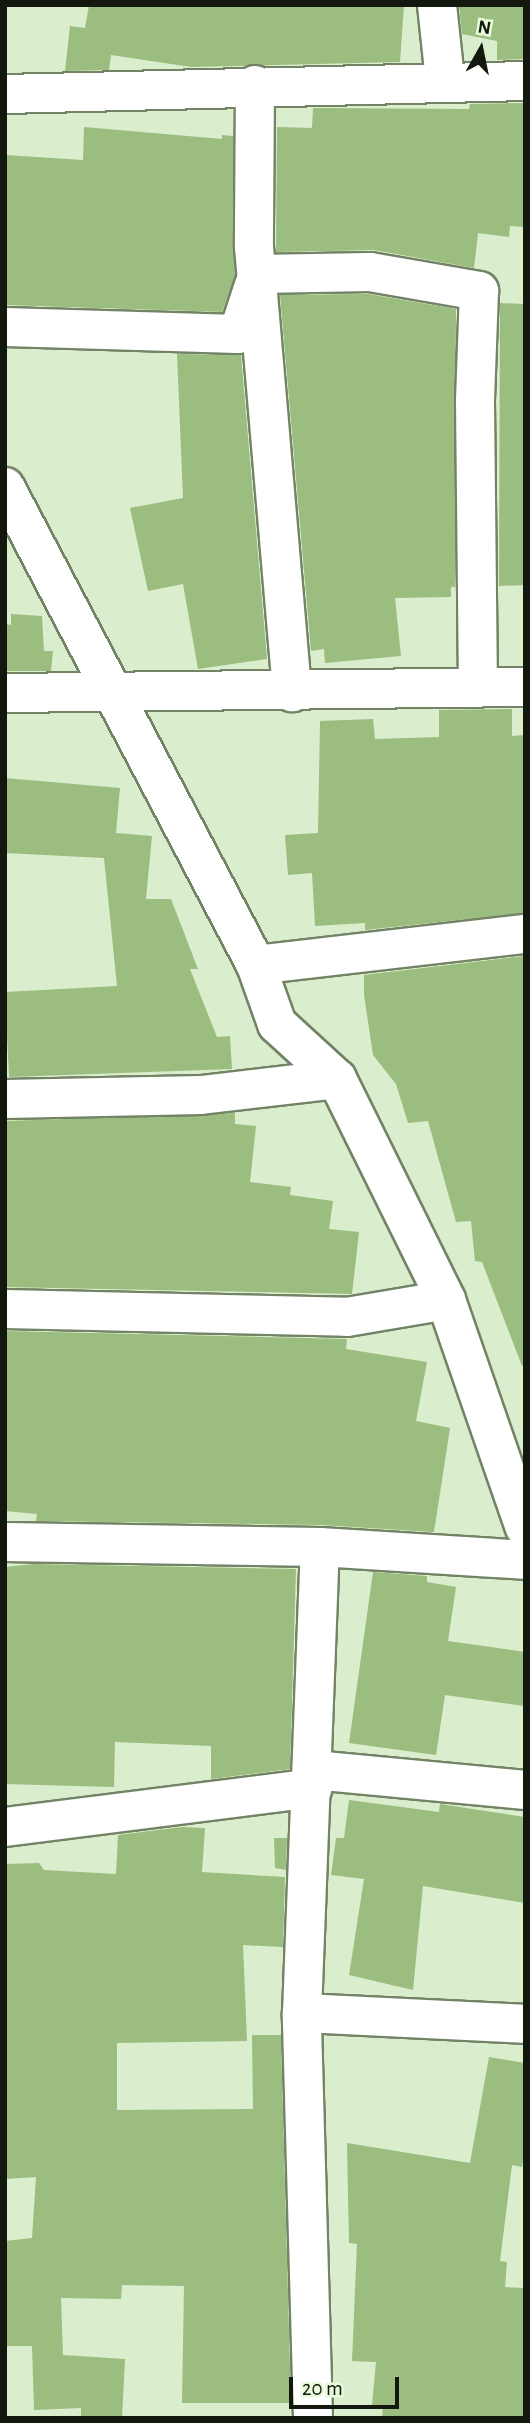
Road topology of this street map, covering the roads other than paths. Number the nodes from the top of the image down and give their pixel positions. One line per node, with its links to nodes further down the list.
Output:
1 (437, 5): 2 (street)
2 (445, 80): 3 (street); 4 (street)
3 (525, 81)
4 (255, 85): 5 (street); 6 (street)
5 (5, 94)
6 (258, 274): 7 (street); 10 (street); 12 (street)
7 (5, 327)
8 (5, 487): 11 (street)
9 (525, 687): 10 (street)
10 (478, 688): 12 (street)
11 (115, 692): 12 (street); 13 (street); 15 (street)
12 (292, 692)
13 (5, 693)
14 (525, 934): 15 (street)
15 (256, 965): 16 (street)
16 (337, 1079): 17 (street); 18 (street)
17 (5, 1099)
18 (446, 1300): 19 (street); 20 (street)
19 (5, 1309)
20 (525, 1528)
21 (5, 1542): 22 (street)
22 (320, 1547): 23 (street); 24 (street)
23 (525, 1560)
24 (313, 1779): 25 (street); 26 (street); 27 (street)
25 (525, 1790)
26 (5, 1827)
27 (302, 2013): 28 (street); 29 (street)
28 (525, 2024)
29 (313, 2418)

